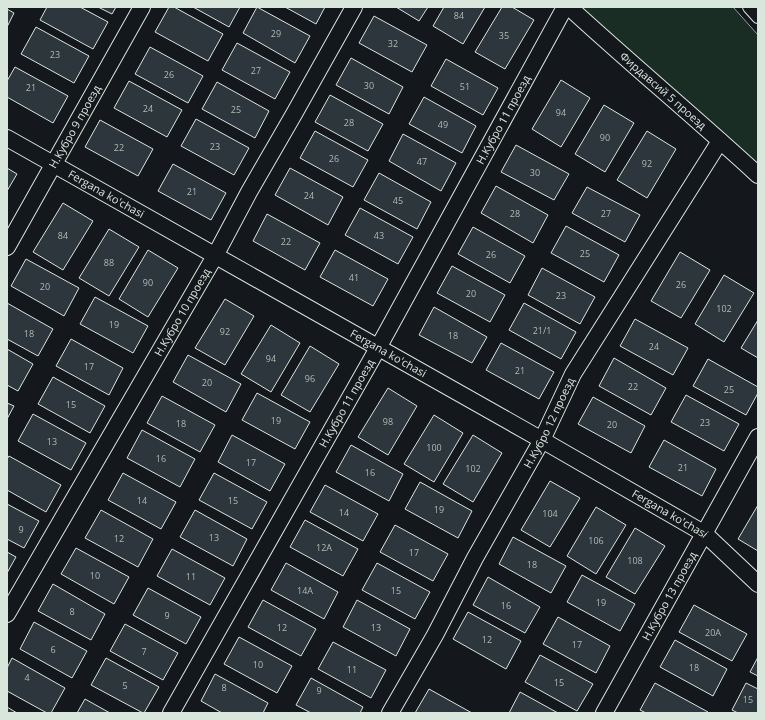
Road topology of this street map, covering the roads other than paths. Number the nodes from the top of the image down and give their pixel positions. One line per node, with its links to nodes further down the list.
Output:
1 (142, 7): 9 (street, Н.Кубро 9 проезд)
2 (354, 7): 12 (street, Н.Кубро 10 проезд)
3 (565, 7): 13 (street, Н.Кубро 11 проезд)
4 (569, 7): 8 (street, Фирдавсий 5 проезд)
5 (749, 7): 6 (street)
6 (758, 17)
7 (7, 138): 9 (street, Fergana ko'chasi)
8 (720, 141): 10 (street, Фирдавсий 5 проезд); 15 (street, Н.Кубро 12 проезд)
9 (54, 164): 11 (street, Н.Кубро 9 проезд); 12 (street, Fergana ko'chasi)
10 (758, 175)
11 (7, 247)
12 (215, 256): 13 (street, Fergana ko'chasi); 18 (street, Н.Кубро 10 проезд)
13 (378, 348): 15 (street, Fergana ko'chasi); 19 (street, Н.Кубро 11 проезд)
14 (758, 437): 16 (street, Н.Кубро 13 проезд)
15 (542, 440): 16 (street, Fergana ko'chasi); 20 (street, Н.Кубро 12 проезд)
16 (705, 534): 17 (street, Fergana ko'chasi); 21 (street, Н.Кубро 13 проезд)
17 (758, 584)
18 (7, 614)
19 (171, 713)
20 (390, 713)
21 (604, 713)

